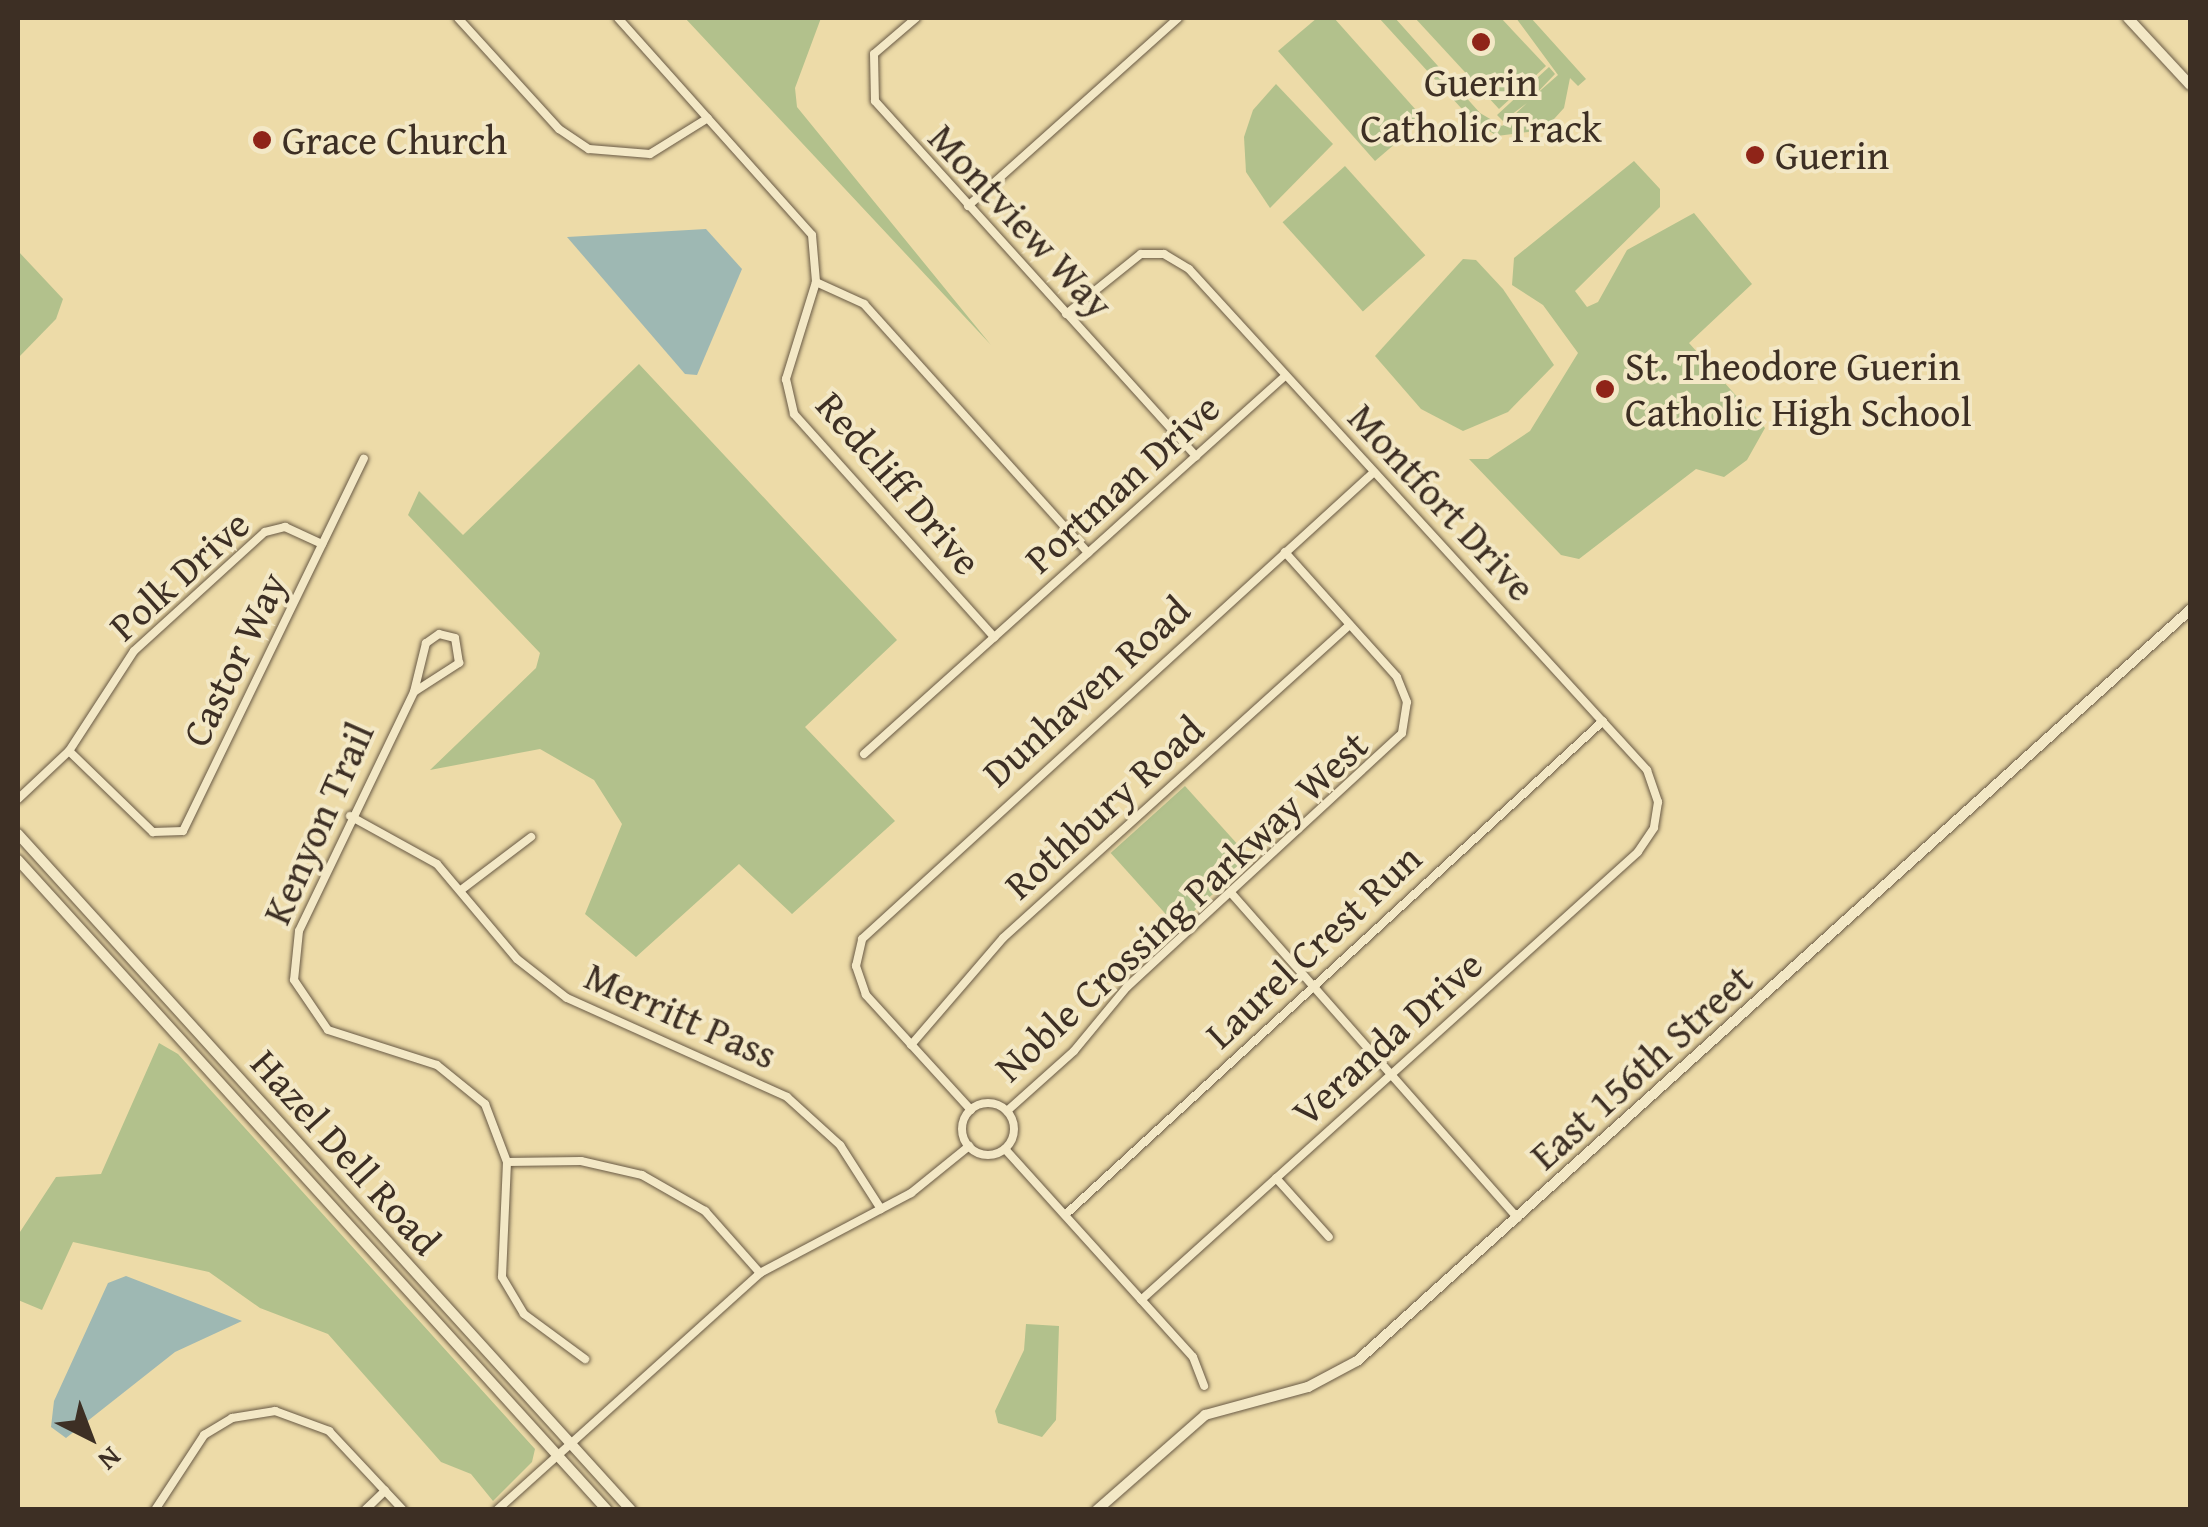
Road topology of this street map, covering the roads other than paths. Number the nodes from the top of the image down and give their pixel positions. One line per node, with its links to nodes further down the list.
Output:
1 (458, 18): 7 (street)
2 (618, 18): 7 (street, Redcliff Drive)
3 (916, 18): 8 (street, Montview Way)
4 (1178, 18): 8 (street)
5 (2128, 18): 6 (main road)
6 (2190, 85)
7 (708, 118): 9 (street, Redcliff Drive)
8 (968, 206): 10 (street, Montview Way)
9 (816, 282): 17 (street); 20 (street, Redcliff Drive)
10 (1066, 314): 11 (street, Montfort Drive); 12 (street, Montview Way)
11 (1286, 376): 12 (street, Portman Drive); 14 (street, Montfort Drive)
12 (1196, 456): 17 (street, Portman Drive)
13 (364, 459): 15 (street, Castor Way)
14 (1374, 472): 16 (street, Dunhaven Road); 22 (street, Montfort Drive)
15 (322, 544): 23 (street, Polk Drive); 23 (street, Castor Way)
16 (1285, 552): 19 (street); 34 (street, Dunhaven Road)
17 (1088, 553): 20 (street, Portman Drive)
18 (2190, 610): 44 (main road, East 156th Street)
19 (1350, 625): 32 (street, Noble Crossing Parkway West); 34 (street, Rothbury Road)
20 (994, 637): 24 (street, Portman Drive)
21 (414, 692): 21 (street, Kenyon Trail); 27 (street, Kenyon Trail)
22 (1602, 722): 26 (street, Montfort Drive); 33 (street, Laurel Crest Run)
23 (69, 751): 25 (street, Polk Drive)
24 (864, 754)
25 (18, 799)
26 (1658, 811): 35 (street, Veranda Drive)
27 (350, 816): 31 (street, Merritt Pass); 40 (street, Kenyon Trail)
28 (18, 834): 50 (main road, Hazel Dell Road)
29 (530, 837): 31 (street)
30 (18, 860): 50 (main road, Hazel Dell Road)
31 (461, 890): 42 (street, Merritt Pass)
32 (1232, 894): 33 (street); 37 (street, Noble Crossing Parkway West)
33 (1312, 984): 35 (street); 43 (street, Laurel Crest Run)
34 (911, 1045): 36 (street)
35 (1393, 1073): 41 (street, Veranda Drive); 44 (street)
36 (970, 1110): 37 (street); 38 (street)
37 (1008, 1112): 39 (street)
38 (969, 1146): 39 (street); 42 (street)
39 (1005, 1148): 43 (street)
40 (508, 1162): 46 (street); 48 (street)
41 (1276, 1178): 45 (street); 47 (street, Veranda Drive)
42 (881, 1210): 46 (street)
43 (1065, 1215): 47 (street)
44 (1518, 1218): 58 (main road, East 156th Street)
45 (1329, 1237)
46 (760, 1273): 50 (street)
47 (1142, 1300): 49 (street)
48 (586, 1359)
49 (1204, 1386)
50 (564, 1449): 55 (street); 56 (main road, Hazel Dell Road); 57 (main road, Hazel Dell Road)
51 (386, 1491): 52 (street); 53 (street); 54 (street)
52 (155, 1510)
53 (365, 1510)
54 (403, 1510)
55 (497, 1510)
56 (607, 1510)
57 (630, 1510)
58 (1097, 1510)

